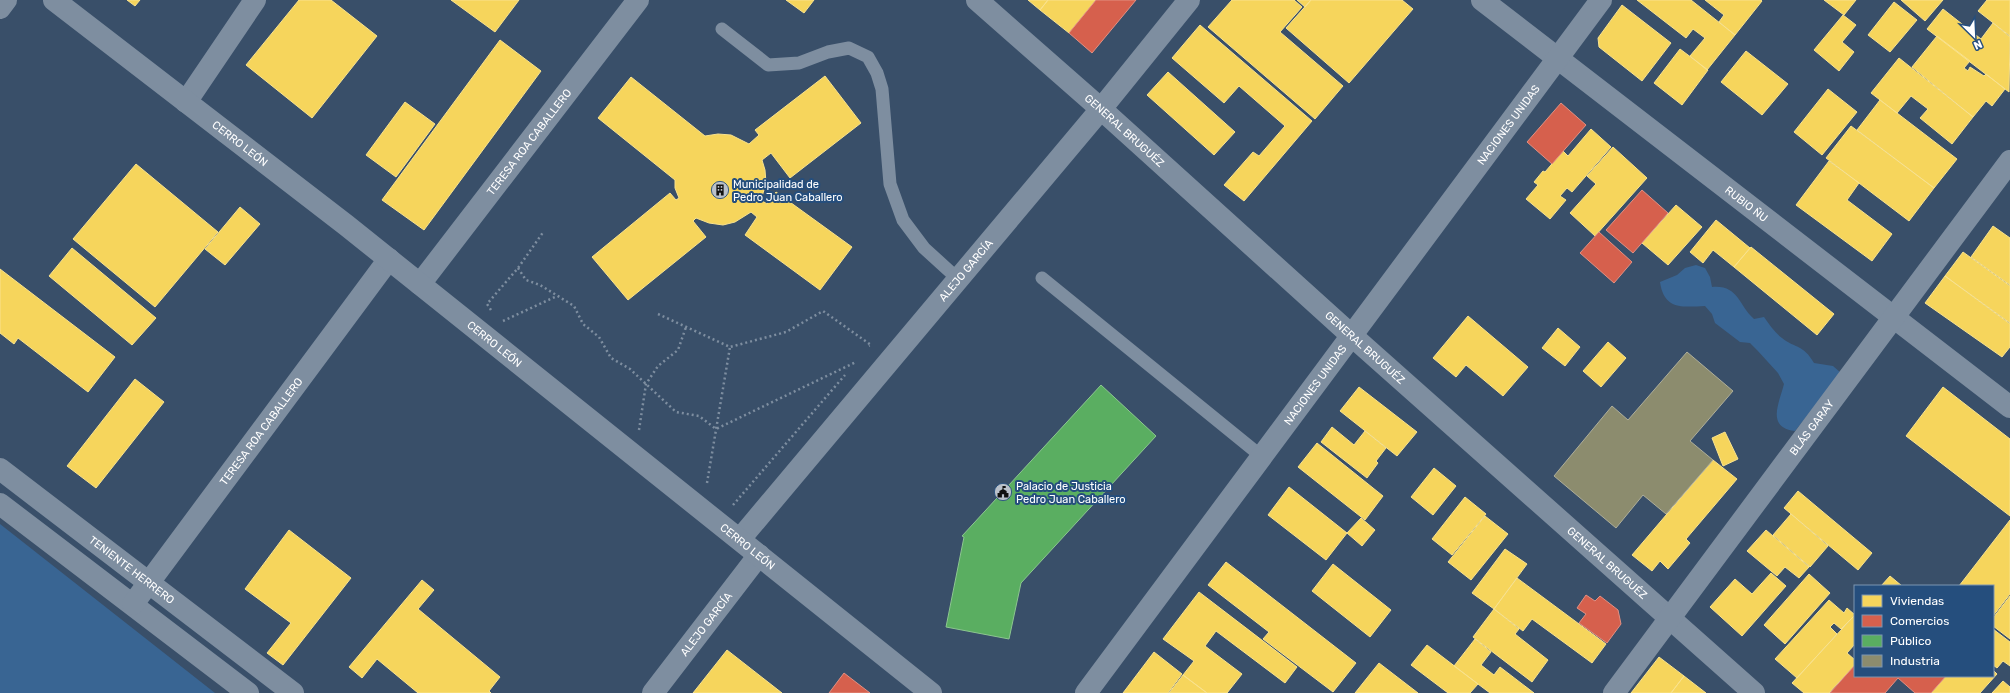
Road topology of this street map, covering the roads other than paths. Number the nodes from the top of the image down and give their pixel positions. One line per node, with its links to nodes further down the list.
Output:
1 (6, 0): 9 (street)
2 (54, 0): 12 (street, CERRO LEÓN)
3 (255, 0): 12 (street)
4 (638, 0): 18 (street, TERESA ROA CABALLERO)
5 (977, 0): 13 (street, GENERAL BRUGUÉZ)
6 (1189, 0): 13 (street, ALEJO GARCÍA)
7 (1482, 0): 11 (street, RUBIO ÑU)
8 (1601, 0): 11 (street, NACIONES UNIDAS)
9 (0, 8)
10 (722, 29): 17 (lane)
11 (1558, 57): 19 (street, RUBIO ÑU); 20 (street, NACIONES UNIDAS)
12 (186, 102): 15 (street, CERRO LEÓN)
13 (1101, 109): 17 (street, ALEJO GARCÍA); 20 (street, GENERAL BRUGUÉZ)
14 (2010, 161): 19 (street, BLÁS GARAY)
15 (389, 259): 18 (street, CERRO LEÓN); 27 (street, TERESA ROA CABALLERO)
16 (1042, 278): 22 (lane)
17 (958, 279): 25 (street, ALEJO GARCÍA)
18 (420, 284): 25 (street, CERRO LEÓN)
19 (1893, 318): 21 (street, RUBIO ÑU); 29 (street, BLÁS GARAY)
20 (1351, 335): 22 (street, NACIONES UNIDAS); 29 (street, GENERAL BRUGUÉZ)
21 (2010, 407)
22 (1261, 456): 35 (street, NACIONES UNIDAS)
23 (0, 469): 27 (street, TENIENTE HERRERO)
24 (0, 504): 28 (street)
25 (740, 539): 26 (street, CERRO LEÓN)
26 (759, 555): 33 (street, ALEJO GARCÍA); 34 (street, CERRO LEÓN)
27 (150, 582): 28 (street, TERESA ROA CABALLERO); 30 (street, TENIENTE HERRERO)
28 (134, 604): 31 (street)
29 (1670, 616): 36 (street, BLÁS GARAY); 37 (street, GENERAL BRUGUÉZ)
30 (264, 670): 31 (street); 32 (street, TENIENTE HERRERO)
31 (248, 693)
32 (293, 693)
33 (653, 693)
34 (931, 693)
35 (1086, 693)
36 (1614, 693)
37 (1754, 693)

